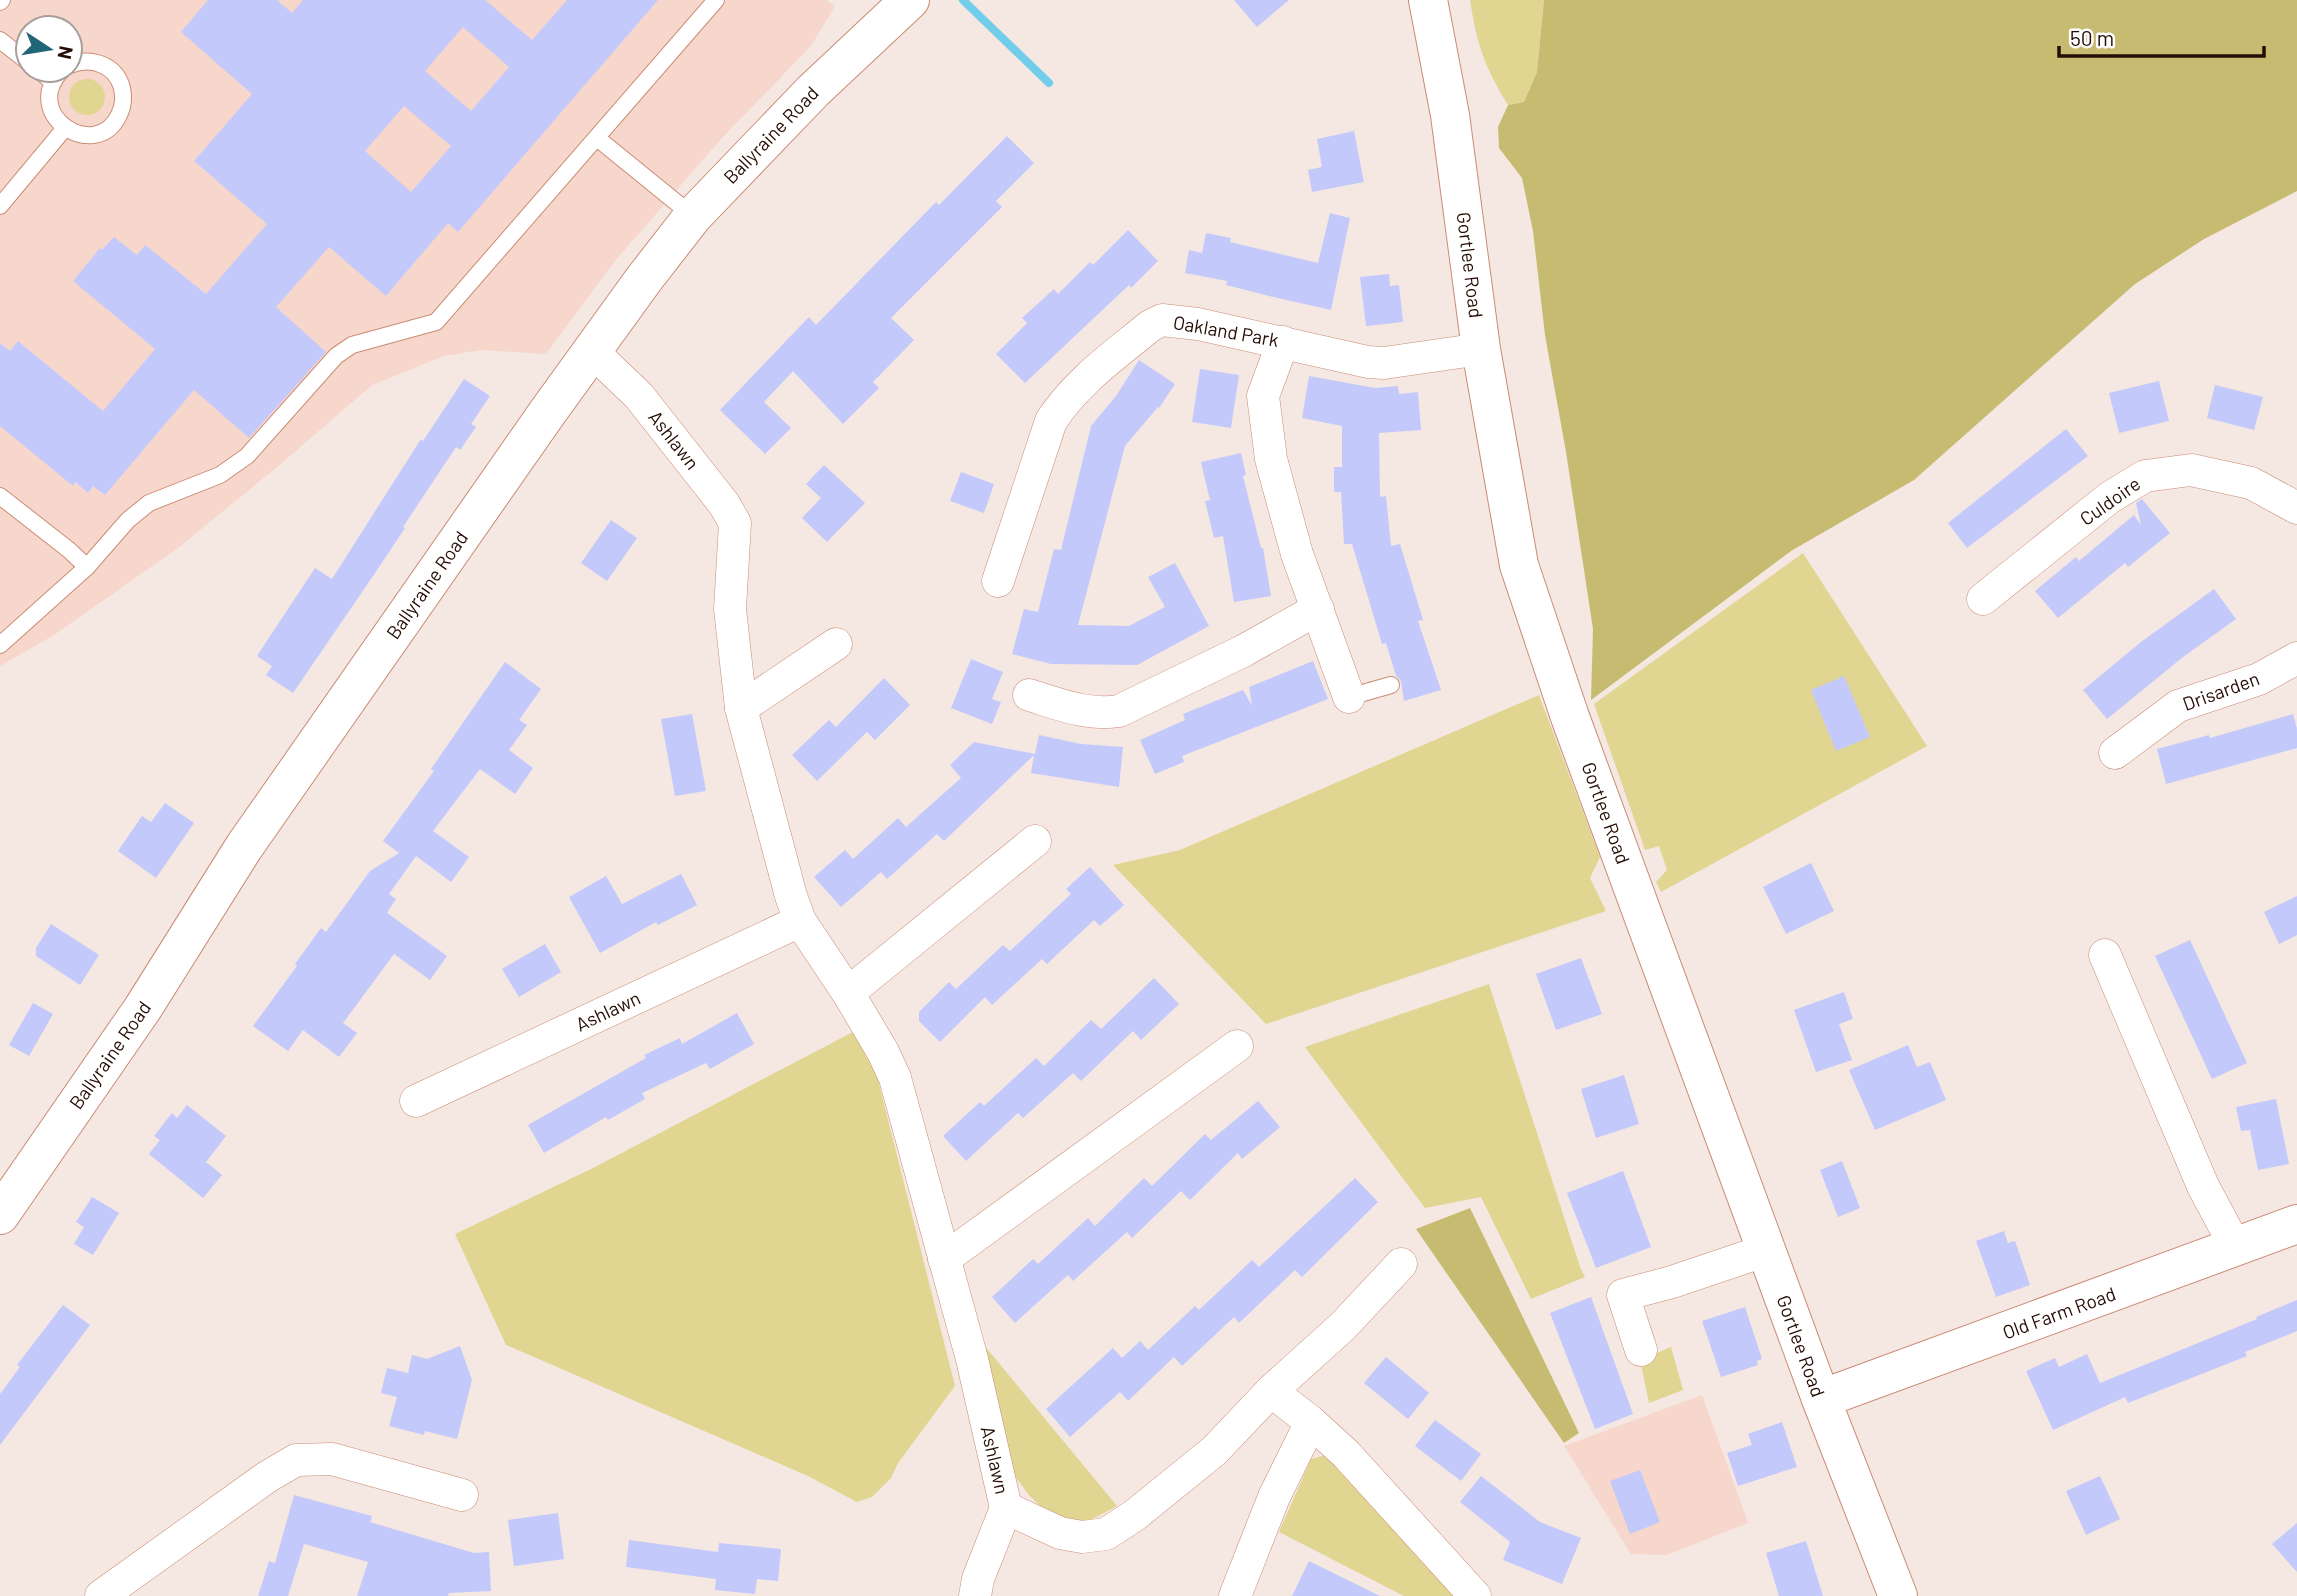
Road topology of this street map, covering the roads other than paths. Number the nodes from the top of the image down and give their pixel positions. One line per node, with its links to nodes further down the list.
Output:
1 (716, 0): 9 (lane)
2 (1428, 0): 13 (street, Gortlee Road)
3 (898, 4): 11 (street, Ballyraine Road)
4 (0, 40): 5 (lane)
5 (14, 51)
6 (84, 62): 8 (lane)
7 (55, 84): 8 (lane)
8 (65, 128): 10 (lane)
9 (597, 138): 11 (lane); 17 (lane)
10 (0, 206)
11 (693, 216): 14 (street, Ballyraine Road)
12 (1283, 342): 13 (street, Oakland Park); 18 (street, Oakland Park); 20 (street)
13 (1480, 349): 38 (street, Gortlee Road)
14 (592, 351): 27 (street, Ashlawn); 35 (street, Ballyraine Road)
15 (0, 496): 17 (lane)
16 (2297, 509): 19 (street, Culdoire)
17 (87, 568): 22 (lane)
18 (998, 581)
19 (1983, 599)
20 (1318, 609): 25 (street); 26 (street)
21 (836, 644): 27 (street)
22 (0, 645)
23 (2297, 658): 28 (street, Drisarden)
24 (1391, 685): 26 (lane)
25 (1030, 695)
26 (1349, 697)
27 (741, 708): 30 (street, Ashlawn)
28 (2115, 753)
29 (1035, 841): 32 (street)
30 (800, 921): 32 (street, Ashlawn); 34 (street, Ashlawn)
31 (2105, 955): 37 (street)
32 (848, 993): 39 (street, Ashlawn)
33 (1237, 1046): 39 (street)
34 (416, 1101)
35 (0, 1215)
36 (2297, 1224): 37 (street, Old Farm Road)
37 (2236, 1248): 43 (street, Old Farm Road)
38 (1751, 1256): 41 (street); 43 (street, Gortlee Road)
39 (944, 1259): 46 (street, Ashlawn)
40 (1401, 1264): 42 (street, Ashlawn)
41 (1642, 1350)
42 (1271, 1391): 44 (street); 46 (street, Ashlawn)
43 (1821, 1399): 51 (street, Gortlee Road)
44 (1311, 1422): 49 (street); 50 (street)
45 (461, 1495): 47 (street)
46 (1006, 1508): 48 (street)
47 (101, 1596)
48 (975, 1596)
49 (1234, 1596)
50 (1475, 1596)
51 (1898, 1596)

